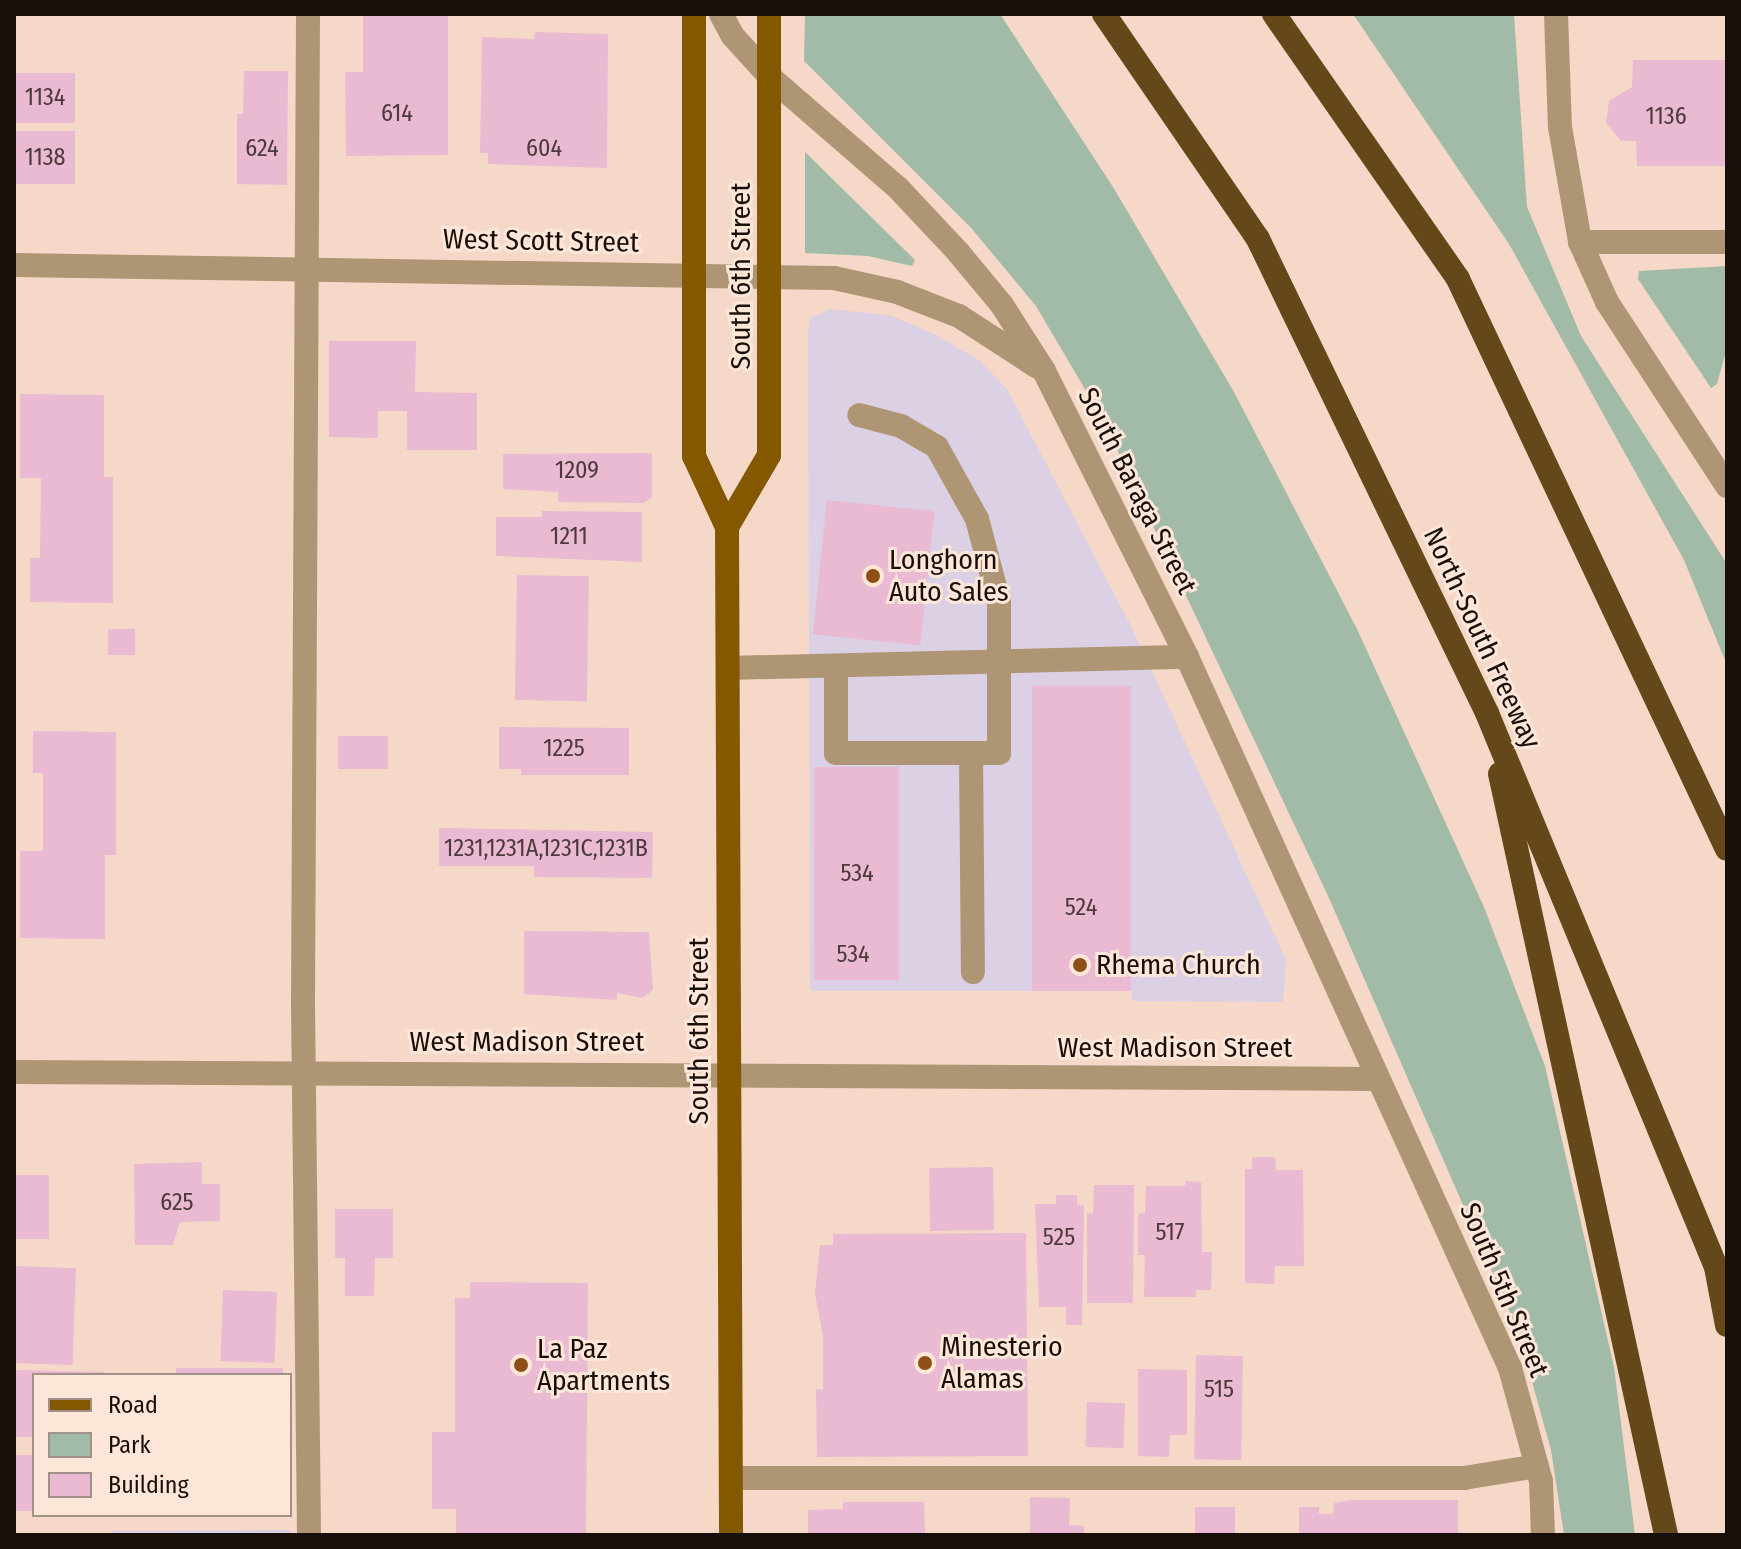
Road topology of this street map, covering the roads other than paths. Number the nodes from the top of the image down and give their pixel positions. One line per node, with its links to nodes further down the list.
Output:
1 (308, 14): 12 (street)
2 (694, 14): 13 (main road, South 6th Street)
3 (721, 14): 8 (street, South Baraga Street)
4 (769, 14): 8 (main road, South 6th Street)
5 (1104, 14): 23 (highway, North-South Freeway)
6 (1274, 14): 25 (highway)
7 (1556, 14): 9 (street)
8 (771, 78): 14 (main road, South 6th Street); 15 (street, South Baraga Street)
9 (1580, 242): 10 (street); 17 (street)
10 (1727, 242)
11 (14, 265): 12 (street, West Scott Street)
12 (307, 268): 13 (street, West Scott Street); 27 (street)
13 (695, 272): 14 (street, West Scott Street); 18 (main road, South 6th Street)
14 (773, 273): 15 (street, West Scott Street); 18 (main road, South 6th Street)
15 (1044, 371): 19 (street, South Baraga Street)
16 (859, 415): 20 (street)
17 (1727, 486)
18 (727, 527): 22 (main road, South 6th Street)
19 (1187, 657): 20 (street); 30 (street, South Baraga Street)
20 (999, 662): 21 (street); 24 (street)
21 (836, 666): 22 (street); 24 (street)
22 (728, 668): 29 (main road, South 6th Street)
23 (1487, 713): 31 (highway, North-South Freeway); 37 (highway)
24 (971, 753): 26 (street)
25 (1727, 849)
26 (973, 972)
27 (306, 1071): 28 (street, West Madison Street); 29 (street, West Madison Street); 34 (street)
28 (14, 1072)
29 (729, 1073): 30 (street, West Madison Street); 33 (main road, South 6th Street)
30 (1376, 1079): 32 (street, South 5th Street)
31 (1727, 1325)
32 (1537, 1466): 33 (street); 36 (street, South 5th Street)
33 (731, 1478): 35 (main road, South 6th Street)
34 (309, 1535)
35 (731, 1535)
36 (1543, 1535)
37 (1666, 1535)

